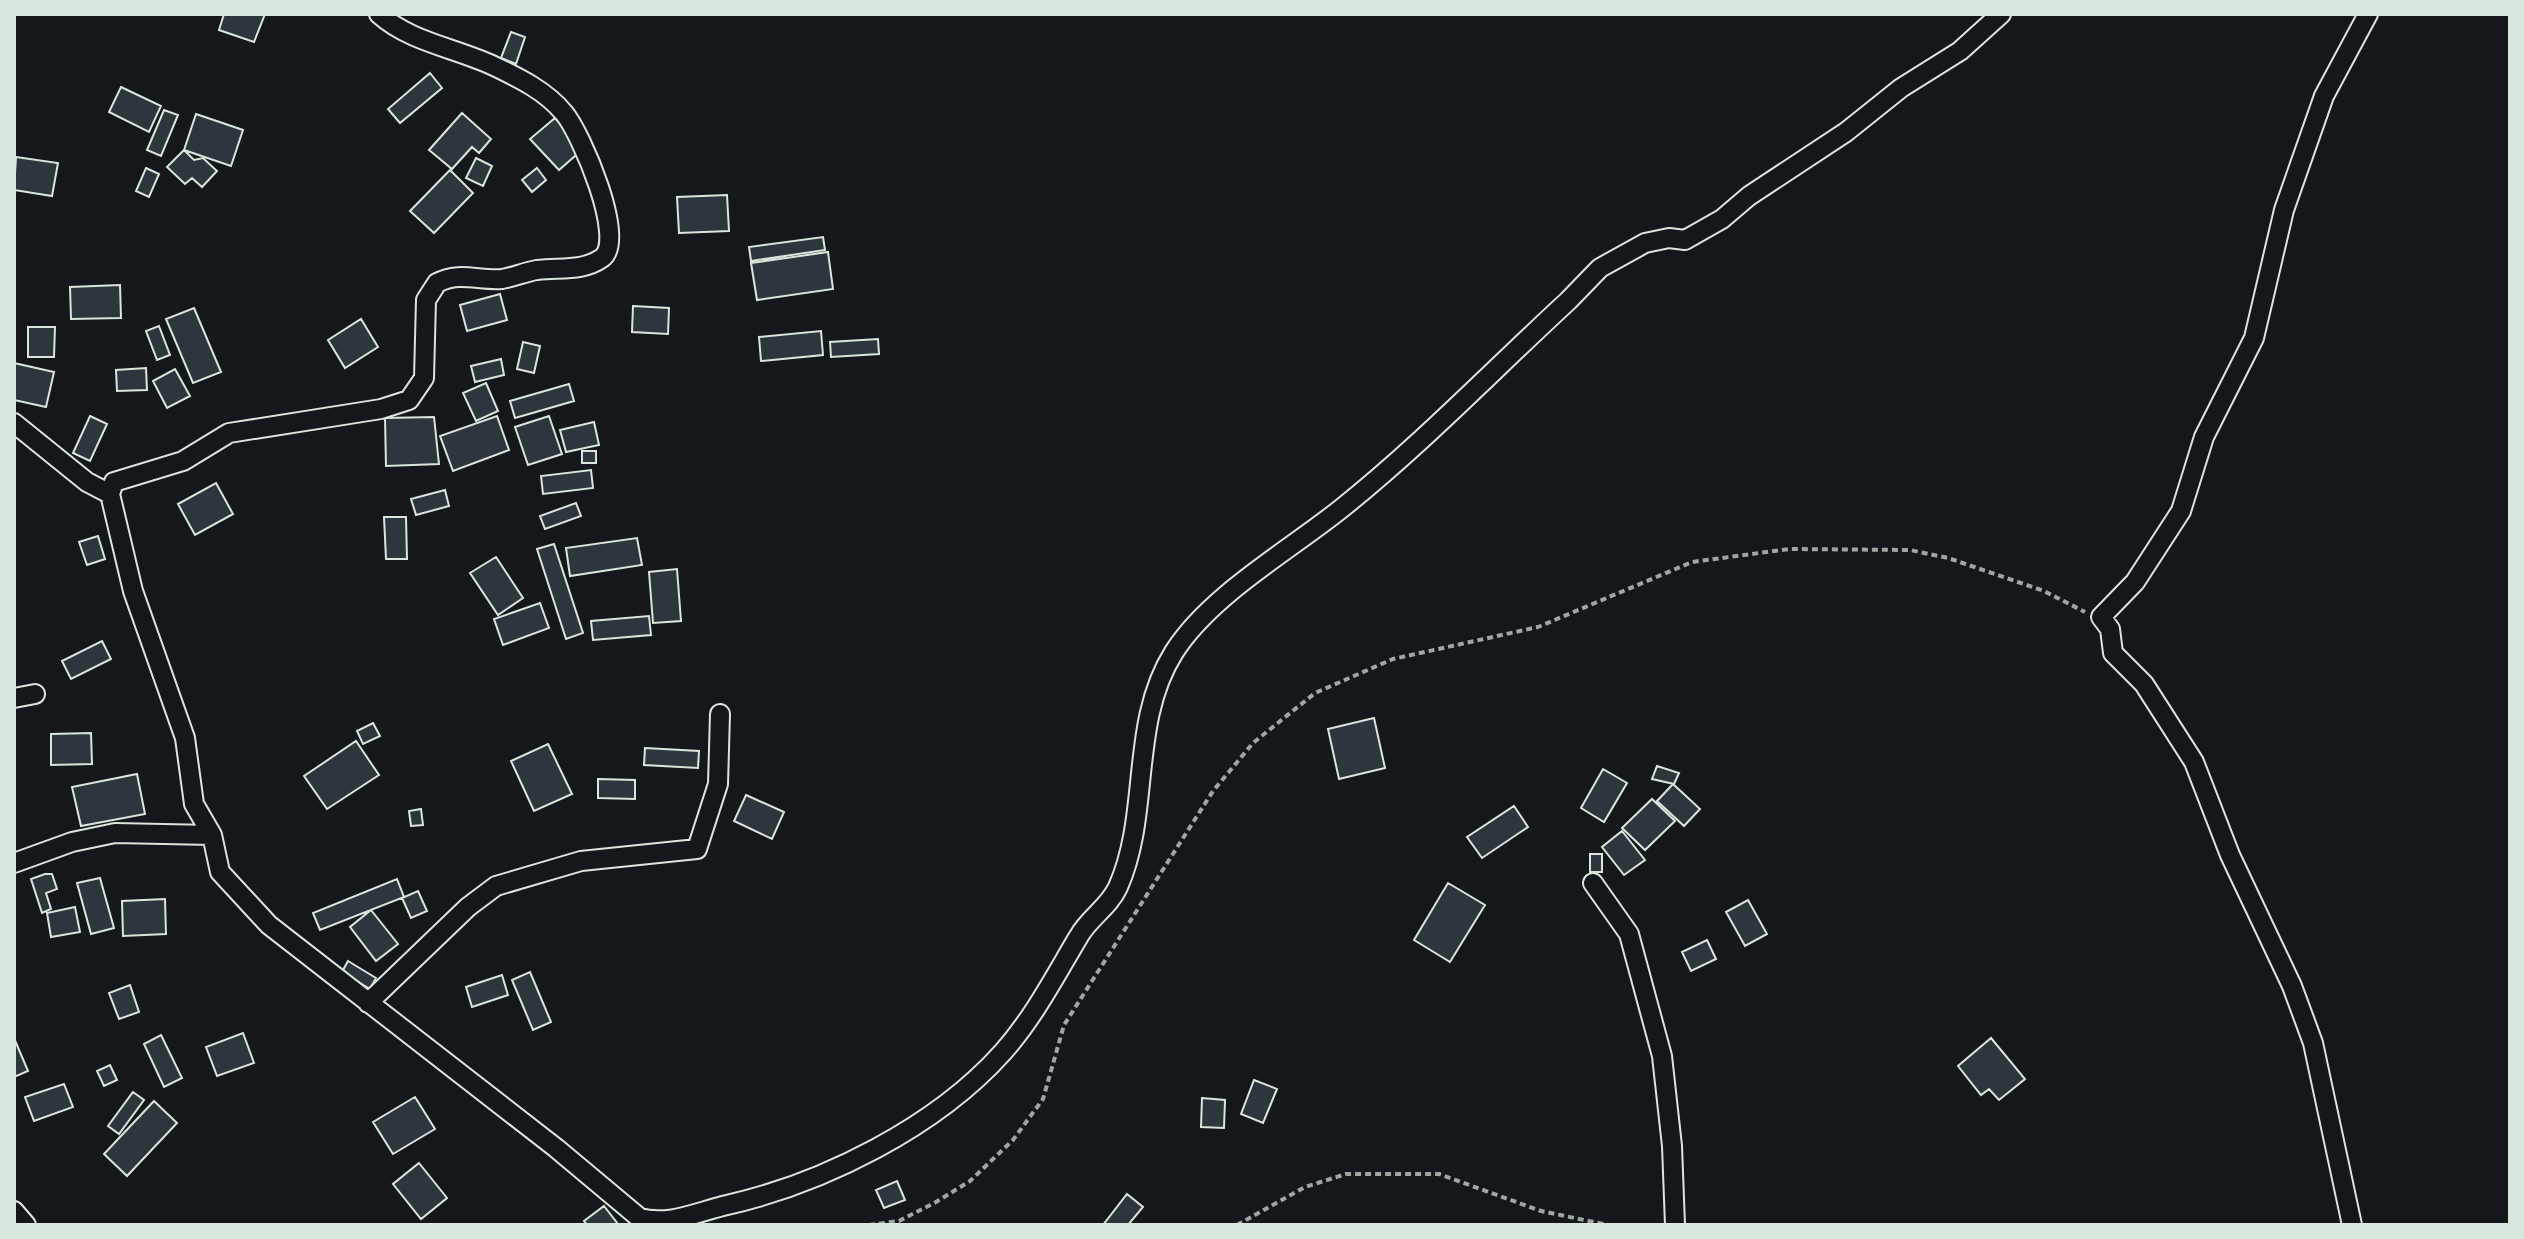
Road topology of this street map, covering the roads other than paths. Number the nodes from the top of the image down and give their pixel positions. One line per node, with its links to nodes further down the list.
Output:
1 (379, 14): 5 (street)
2 (2001, 14): 14 (street)
3 (2368, 14): 17 (street)
4 (14, 423): 5 (street)
5 (110, 494): 9 (street)
6 (35, 694): 7 (street)
7 (14, 698)
8 (720, 714): 12 (street)
9 (212, 835): 10 (street); 12 (street)
10 (14, 863)
11 (1593, 883): 16 (street)
12 (368, 1003): 14 (street)
13 (14, 1211): 15 (street)
14 (644, 1221)
15 (26, 1225)
16 (1675, 1225)
17 (2352, 1225)

